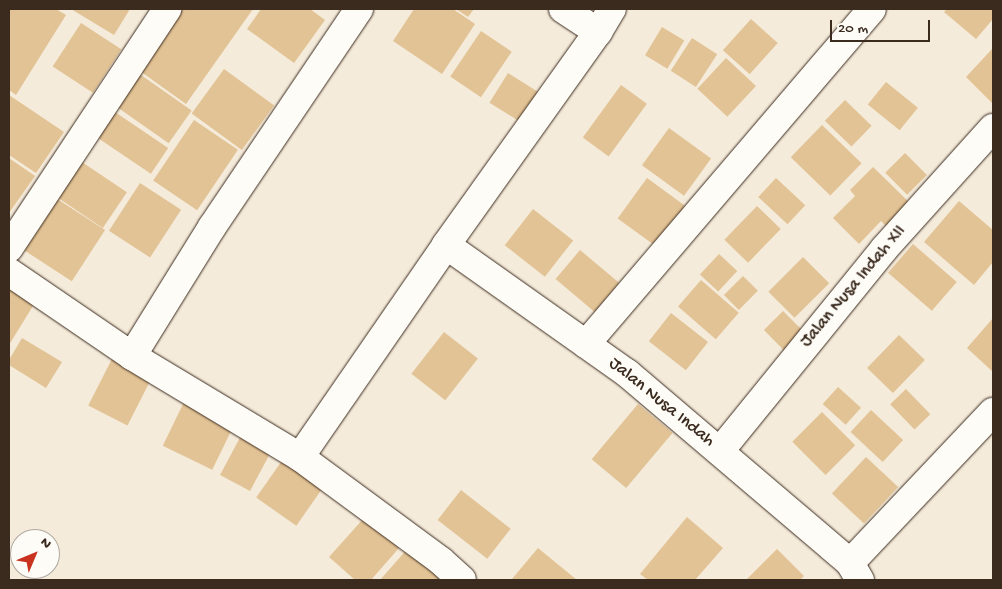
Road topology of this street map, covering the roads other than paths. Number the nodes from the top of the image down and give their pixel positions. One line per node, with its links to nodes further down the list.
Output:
1 (167, 9): 9 (street)
2 (360, 9): 12 (street)
3 (563, 9): 6 (street)
4 (612, 9): 6 (street)
5 (872, 9): 11 (street)
6 (598, 32): 8 (street)
7 (993, 128): 14 (street, Jalan Nusa Indah XII)
8 (446, 245): 11 (street, Jalan Nusa Indah); 15 (street)
9 (9, 248)
10 (9, 272): 12 (street)
11 (586, 344): 14 (street, Jalan Nusa Indah)
12 (132, 356): 15 (street)
13 (993, 412): 16 (street)
14 (720, 451): 16 (street, Jalan Nusa Indah)
15 (300, 457): 17 (street)
16 (855, 572)
17 (462, 580)

